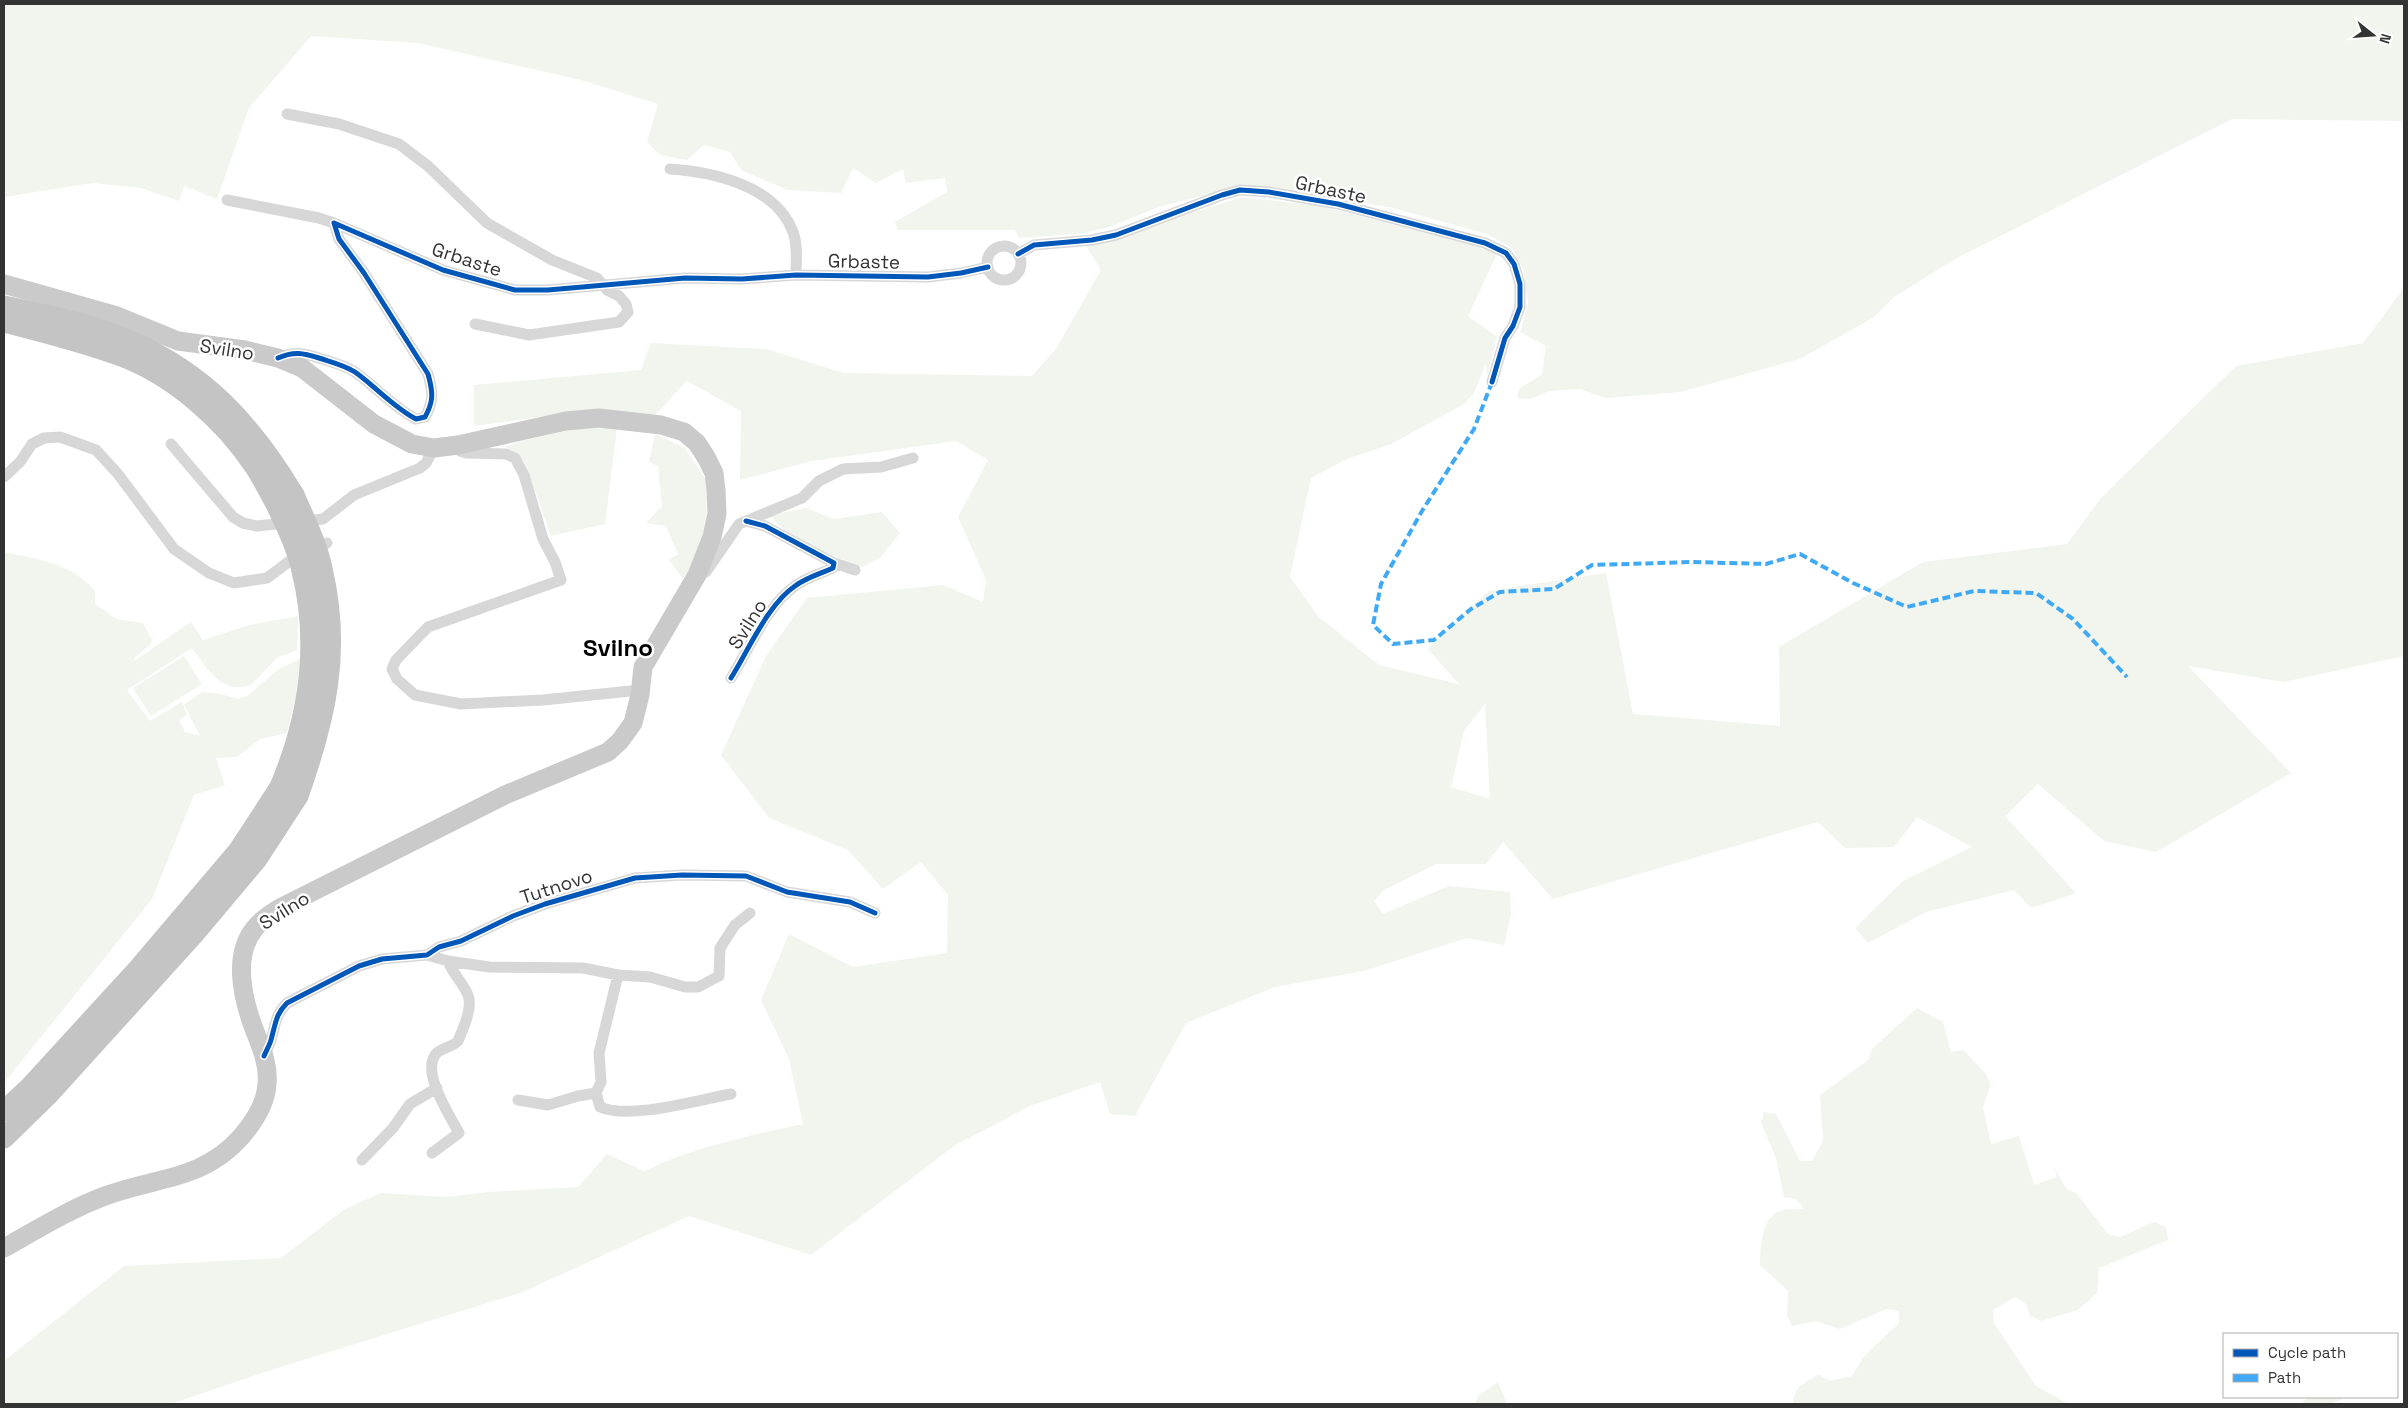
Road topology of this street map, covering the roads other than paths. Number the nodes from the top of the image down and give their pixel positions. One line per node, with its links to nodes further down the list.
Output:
1 (287, 114): 9 (street, Grbaste)
2 (670, 169): 7 (street)
3 (227, 200): 4 (street, Grbaste)
4 (334, 223): 9 (street, Grbaste); 13 (street)
5 (1018, 254): 6 (street); 6 (street); 14 (street, Grbaste)
6 (988, 267): 7 (street, Grbaste)
7 (796, 275): 9 (street, Grbaste)
8 (4, 284): 13 (main road, Svilno)
9 (603, 284): 12 (street, Grbaste)
10 (4, 306): 20 (highway)
11 (4, 322): 20 (highway)
12 (475, 324)
13 (278, 358): 17 (main road, Svilno)
14 (1492, 382)
15 (171, 444): 17 (street)
16 (458, 445): 17 (main road, Svilno); 25 (main road, Svilno); 27 (street, Svilno)
17 (434, 448)
18 (913, 458): 21 (street, Svilno)
19 (4, 477): 22 (street)
20 (285, 499): 28 (highway, bridge)
21 (746, 521): 23 (street); 25 (street, Svilno)
22 (327, 543)
23 (834, 563): 24 (street); 26 (street, Svilno)
24 (855, 570)
25 (697, 575): 27 (main road, Svilno)
26 (731, 678)
27 (640, 690): 34 (main road, Svilno)
28 (289, 791): 39 (highway); 40 (highway)
29 (750, 913): 33 (street, Tutnovo)
30 (876, 913): 31 (street, Tutnovo)
31 (427, 955): 32 (street, Tutnovo); 34 (street, Tutnovo)
32 (448, 962): 33 (street, Tutnovo); 35 (street)
33 (618, 975): 36 (street)
34 (264, 1056): 43 (main road, Svilno)
35 (436, 1088): 41 (street); 42 (street)
36 (596, 1093): 37 (street); 38 (street)
37 (731, 1094)
38 (518, 1100)
39 (4, 1111)
40 (4, 1138)
41 (432, 1152)
42 (362, 1160)
43 (4, 1248)

